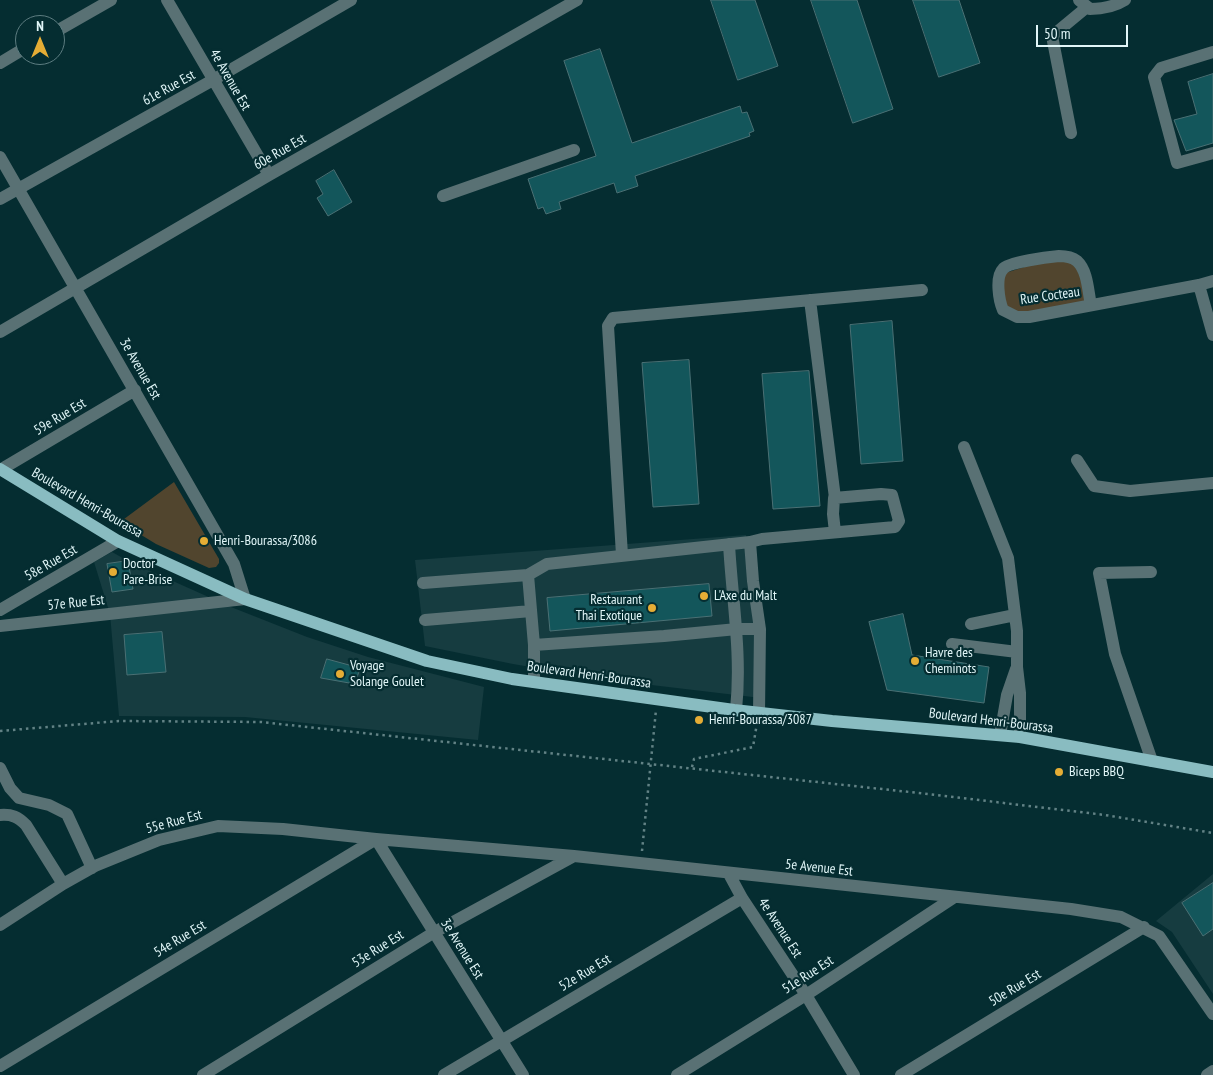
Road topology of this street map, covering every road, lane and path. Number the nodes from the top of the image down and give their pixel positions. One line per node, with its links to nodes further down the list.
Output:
1 (111, 0): 7 (street)
2 (167, 0): 11 (street, 4e Avenue Est)
3 (351, 0): 11 (street, 61e Rue Est)
4 (577, 0): 16 (street, 60e Rue Est)
5 (1125, 0): 6 (street)
6 (1083, 4): 12 (street)
7 (65, 26)
8 (1213, 52): 14 (street)
9 (15, 54): 10 (street)
10 (0, 62)
11 (213, 80): 16 (street, 4e Avenue Est); 17 (street, 61e Rue Est)
12 (1071, 133)
13 (574, 150): 18 (street)
14 (1213, 153)
15 (0, 157): 17 (street, 3e Avenue Est)
16 (269, 175): 22 (street, 60e Rue Est)
17 (18, 188): 19 (street, 61e Rue Est); 22 (street, 3e Avenue Est)
18 (443, 196)
19 (0, 199)
20 (1213, 281): 21 (street, Rue Cocteau)
21 (1199, 285): 25 (street, Rue Cocteau); 27 (street)
22 (76, 288): 26 (street, 60e Rue Est); 28 (street, 3e Avenue Est)
23 (922, 290): 24 (street)
24 (810, 300): 33 (street); 38 (street)
25 (1091, 305): 25 (street, Rue Cocteau)
26 (0, 332)
27 (1213, 335)
28 (135, 390): 31 (street, 59e Rue Est); 44 (street, 3e Avenue Est)
29 (964, 447): 47 (street)
30 (1077, 460): 32 (street)
31 (0, 470): 35 (main road, Boulevard Henri-Bourassa)
32 (1213, 483)
33 (835, 498): 34 (street); 34 (street)
34 (835, 532): 36 (street)
35 (118, 541): 44 (main road, Boulevard Henri-Bourassa); 45 (street, 58e Rue Est)
36 (750, 542): 37 (street); 41 (street)
37 (729, 544): 38 (street); 43 (street)
38 (622, 556): 40 (street)
39 (1151, 572): 64 (street)
40 (528, 575): 42 (street); 46 (street)
41 (753, 581): 43 (street); 52 (street)
42 (423, 584)
43 (732, 585): 51 (street)
44 (245, 599): 50 (street, 57e Rue Est); 57 (main road, Boulevard Henri-Bourassa)
45 (0, 610)
46 (531, 611): 48 (street); 54 (street)
47 (1015, 615): 49 (street); 55 (street)
48 (425, 620)
49 (971, 624)
50 (0, 626)
51 (737, 629): 52 (street); 54 (street); 59 (street)
52 (760, 629): 60 (street)
53 (952, 644): 55 (street)
54 (534, 645): 57 (street)
55 (1017, 652): 56 (street)
56 (1016, 667): 62 (street); 63 (street)
57 (534, 682): 58 (main road, Boulevard Henri-Bourassa)
58 (658, 700): 59 (main road, Boulevard Henri-Bourassa); 65 (path)
59 (736, 710): 60 (main road, Boulevard Henri-Bourassa)
60 (759, 713): 62 (main road, Boulevard Henri-Bourassa); 66 (path)
61 (0, 731): 65 (path)
62 (1000, 735): 63 (main road, Boulevard Henri-Bourassa)
63 (1020, 737): 64 (main road, Boulevard Henri-Bourassa)
64 (1152, 761): 68 (main road, Boulevard Henri-Bourassa)
65 (651, 764): 66 (path); 74 (path)
66 (692, 767): 71 (path)
67 (0, 768): 69 (street)
68 (1213, 772)
69 (20, 798): 70 (street); 75 (street)
70 (6, 815): 77 (street)
71 (1213, 833)
72 (376, 839): 73 (street, 5e Avenue Est); 75 (street, 55e Rue Est); 82 (street, 3e Avenue Est); 86 (street, 54e Rue Est)
73 (574, 856): 74 (street, 5e Avenue Est); 82 (street, 53e Rue Est)
74 (640, 863): 76 (street, 5e Avenue Est)
75 (92, 868): 77 (street, 55e Rue Est)
76 (729, 874): 78 (street, 4e Avenue Est); 79 (street, 5e Avenue Est)
77 (64, 884): 80 (street, 55e Rue Est)
78 (742, 898): 83 (street, 4e Avenue Est); 85 (street, 52e Rue Est)
79 (953, 898): 81 (street, 5e Avenue Est); 83 (street, 51e Rue Est)
80 (0, 925)
81 (1144, 927): 84 (street, 5e Avenue Est); 93 (street, 50e Rue Est)
82 (433, 933): 85 (street, 3e Avenue Est); 88 (street, 53e Rue Est)
83 (806, 994): 91 (street, 51e Rue Est); 92 (street, 4e Avenue Est)
84 (1213, 1014)
85 (501, 1040): 89 (street, 52e Rue Est); 90 (street, 3e Avenue Est)
86 (0, 1066)
87 (1213, 1071): 94 (street)
88 (203, 1075)
89 (444, 1075)
90 (522, 1075)
91 (677, 1075)
92 (854, 1075)
93 (901, 1075)
94 (1207, 1075)

